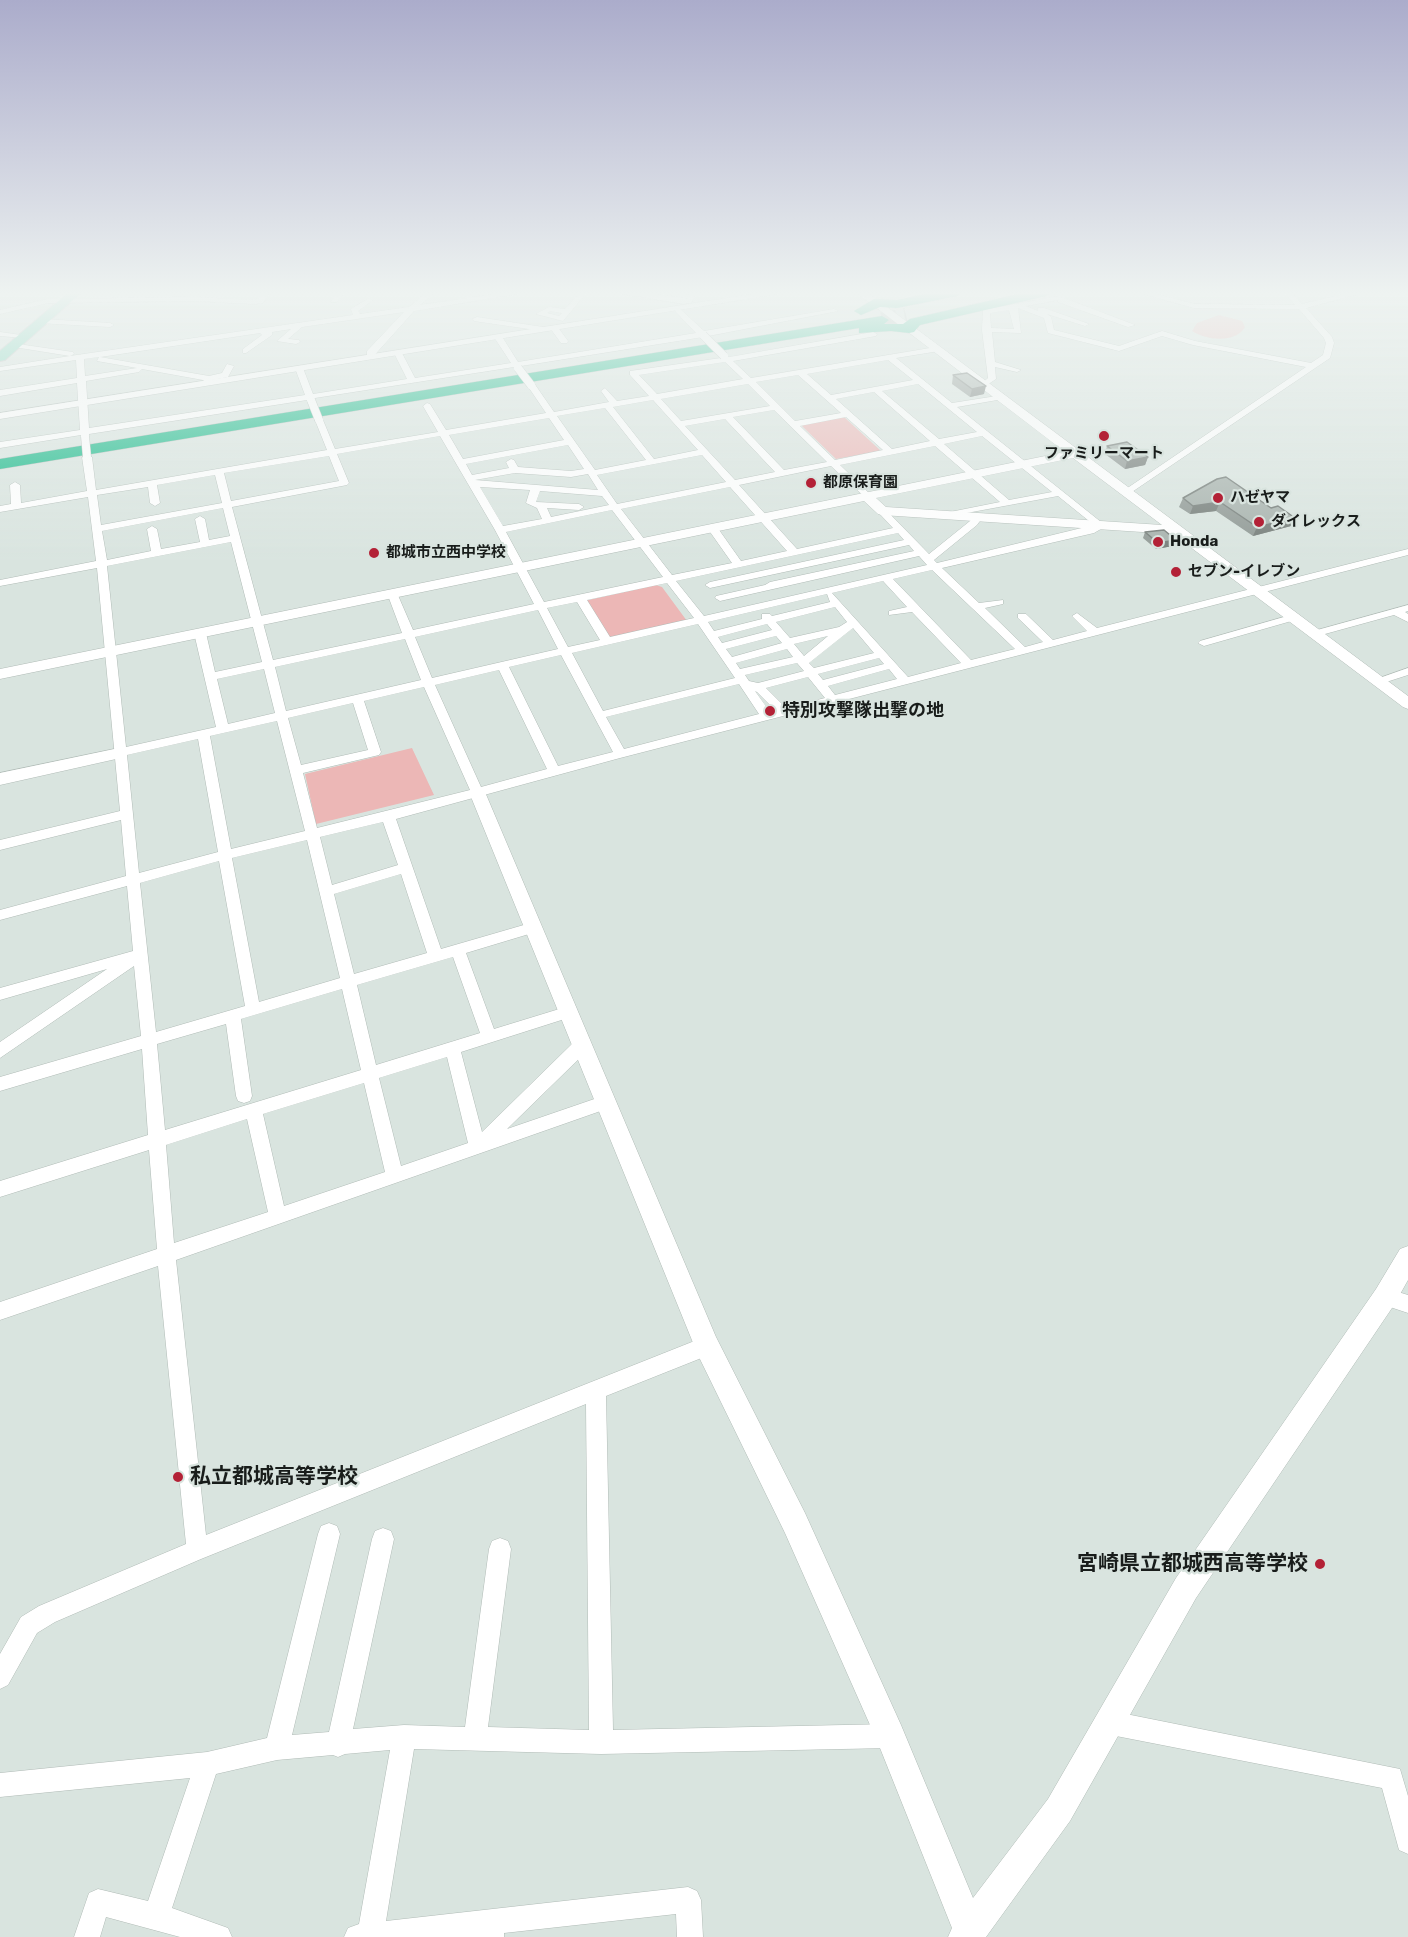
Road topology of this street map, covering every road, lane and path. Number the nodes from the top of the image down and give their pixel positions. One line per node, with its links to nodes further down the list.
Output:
1 (66, 382): 22 (street)
2 (81, 382): 27 (street)
3 (200, 382): 27 (street)
4 (304, 382): 25 (street)
5 (398, 382): 25 (street)
6 (505, 382): 52 (highway)
7 (529, 382): 32 (street, bridge)
8 (642, 382): 23 (street)
9 (736, 382): 21 (street)
10 (751, 382): 31 (street)
11 (812, 382): 26 (street)
12 (913, 382): 19 (street)
13 (923, 382): 29 (street)
14 (981, 382): 18 (street)
15 (987, 382): 18 (street)
16 (1290, 382): 69 (street)
17 (683, 383): 21 (street)
18 (984, 385): 24 (street)
19 (875, 389): 26 (street); 42 (street)
20 (605, 390): 28 (street)
21 (691, 391): 23 (street)
22 (0, 393)
23 (655, 397): 28 (street); 36 (street)
24 (1000, 397): 29 (street); 48 (street)
25 (310, 398): 40 (street); 45 (street, bridge)
26 (829, 398): 33 (street)
27 (84, 403): 34 (street); 40 (street)
28 (611, 404): 32 (street); 50 (street)
29 (952, 405): 39 (street)
30 (427, 406): 38 (street)
31 (776, 407): 35 (street); 37 (street)
32 (552, 414): 38 (street); 41 (street)
33 (848, 414): 37 (street); 44 (street)
34 (0, 416)
35 (726, 416): 36 (street); 57 (street)
36 (679, 424): 46 (street)
37 (794, 424): 51 (street)
38 (443, 433): 45 (street); 49 (street)
39 (984, 433): 42 (street); 53 (street)
40 (85, 434): 43 (street); 68 (street, bridge)
41 (570, 442): 47 (street); 56 (street)
42 (937, 442): 44 (street); 59 (street)
43 (0, 446)
44 (889, 451): 51 (street)
45 (333, 452): 55 (street); 73 (street)
46 (704, 452): 50 (street); 62 (street)
47 (507, 454): 49 (street); 54 (street)
48 (1073, 454): 53 (street); 69 (street)
49 (460, 462): 60 (street)
50 (652, 462): 56 (street)
51 (831, 462): 57 (street); 70 (street)
52 (0, 464)
53 (1025, 465): 59 (street); 67 (street)
54 (515, 470): 58 (street); 60 (street)
55 (219, 471): 61 (street); 73 (street)
56 (591, 472): 58 (street); 66 (street)
57 (780, 472): 62 (street)
58 (567, 473): 65 (street)
59 (975, 475): 70 (street); 72 (street)
60 (471, 481): 64 (street); 89 (street)
61 (152, 482): 68 (street); 71 (street)
62 (730, 482): 75 (street); 84 (street)
63 (15, 485): 76 (street)
64 (536, 488): 65 (street); 74 (street)
65 (560, 490): 66 (street)
66 (605, 493): 75 (street)
67 (1061, 493): 72 (street); 85 (street)
68 (93, 494): 76 (street); 86 (street)
69 (1126, 494): 92 (street)
70 (868, 497): 79 (street); 84 (street)
71 (155, 503)
72 (1008, 504): 80 (street)
73 (227, 505): 86 (street); 94 (street)
74 (537, 505): 78 (street); 83 (street)
75 (614, 506): 78 (street); 95 (street)
76 (16, 507): 77 (street)
77 (0, 509)
78 (602, 509): 83 (street)
79 (882, 511): 80 (street); 91 (street)
80 (948, 516): 81 (street)
81 (976, 518): 85 (street); 105 (street)
82 (200, 519): 97 (street)
83 (548, 519): 89 (street); 90 (street)
84 (764, 519): 88 (street); 100 (street)
85 (1101, 526): 92 (street); 105 (street)
86 (96, 529): 108 (street)
87 (153, 529): 102 (street)
88 (713, 529): 95 (street); 109 (street)
89 (500, 530): 111 (street)
90 (557, 530)
91 (899, 530): 93 (street); 96 (street)
92 (1174, 530): 124 (street)
93 (872, 536): 98 (street); 99 (street)
94 (236, 538): 97 (street); 142 (street)
95 (644, 542): 111 (street); 117 (street)
96 (911, 542): 99 (street); 105 (street)
97 (205, 544): 102 (street)
98 (838, 544): 100 (street); 103 (street)
99 (882, 548): 103 (street); 104 (street)
100 (799, 552): 106 (street); 107 (street)
101 (1408, 552): 124 (street)
102 (157, 554): 108 (street)
103 (849, 555): 107 (street); 110 (street)
104 (892, 559): 105 (street); 110 (street)
105 (928, 560): 116 (street); 131 (street)
106 (753, 562): 109 (street); 113 (street)
107 (813, 563): 113 (street); 114 (street)
108 (102, 564): 119 (street); 158 (street)
109 (739, 565): 112 (street)
110 (859, 566): 114 (street); 118 (street)
111 (519, 568): 122 (street); 130 (street)
112 (702, 573): 117 (street); 120 (street)
113 (762, 574): 120 (street); 121 (street)
114 (822, 574): 115 (street)
115 (806, 577): 121 (street); 123 (street)
116 (886, 578): 118 (street); 133 (street)
117 (670, 579): 125 (street); 145 (street)
118 (872, 581): 123 (street)
119 (0, 583)
120 (710, 585): 126 (street)
121 (771, 586): 126 (street); 127 (street)
122 (392, 593): 142 (street); 151 (street)
123 (823, 593): 127 (street); 129 (street)
124 (1256, 593): 140 (street); 148 (street)
125 (580, 598): 130 (street); 152 (street)
126 (720, 598): 137 (street)
127 (784, 602): 132 (street)
128 (999, 602): 131 (street)
129 (837, 603): 143 (street); 144 (street)
130 (541, 607): 151 (street); 159 (street)
131 (977, 607): 157 (street)
132 (759, 608): 137 (street); 143 (street)
133 (915, 608): 136 (street); 164 (street)
134 (1408, 608): 135 (street)
135 (1396, 611): 141 (street); 150 (street)
136 (893, 613)
137 (731, 614): 145 (street)
138 (1022, 616): 153 (street)
139 (1077, 616): 148 (street)
140 (1291, 618): 150 (street); 154 (street)
141 (1408, 619)
142 (255, 621): 149 (street); 165 (street)
143 (770, 621): 145 (street); 147 (street)
144 (854, 622): 146 (street); 160 (street)
145 (708, 626): 152 (street); 156 (street); 169 (street)
146 (843, 630): 155 (street); 162 (street)
147 (779, 632): 155 (street); 156 (street)
148 (1095, 632): 153 (street)
149 (200, 633): 158 (street); 170 (street)
150 (1314, 634): 171 (street)
151 (408, 635): 165 (street); 173 (street)
152 (607, 642): 159 (street)
153 (1050, 643): 157 (street)
154 (1204, 643)
155 (788, 644): 161 (street); 162 (street)
156 (724, 646): 161 (street)
157 (1022, 650): 164 (street)
158 (109, 651): 168 (street); 185 (street)
159 (564, 652): 166 (street); 180 (street)
160 (882, 654): 162 (street); 163 (street)
161 (734, 660): 169 (street)
162 (804, 664): 169 (street); 174 (street); 175 (street)
163 (892, 665): 172 (street); 174 (street)
164 (969, 665): 172 (street)
165 (268, 666): 170 (street); 181 (street)
166 (503, 666): 173 (street); 188 (street)
167 (1408, 671): 171 (street)
168 (0, 674)
169 (742, 676): 175 (street); 180 (street); 182 (street)
170 (210, 677): 183 (street)
171 (1377, 681): 178 (street)
172 (906, 682): 177 (street)
173 (428, 684): 176 (street); 190 (street)
174 (820, 684): 177 (street)
175 (755, 687): 179 (street)
176 (358, 699): 181 (street); 187 (street)
177 (833, 700): 179 (street)
178 (1408, 704)
179 (784, 713): 182 (street)
180 (600, 715): 186 (street)
181 (282, 716): 183 (street); 187 (street)
182 (768, 718): 186 (street)
183 (222, 730): 184 (street)
184 (203, 734): 185 (street); 195 (street)
185 (119, 753): 189 (street); 191 (street)
186 (620, 754): 188 (street)
187 (296, 771): 193 (street)
188 (554, 771): 190 (street)
189 (0, 780)
190 (477, 792): 192 (street); 200 (street)
191 (126, 814): 194 (street); 197 (street)
192 (388, 816): 193 (street); 196 (street)
193 (310, 833): 195 (street); 198 (street)
194 (0, 844)
195 (225, 855): 197 (street); 206 (street)
196 (405, 868): 198 (street); 203 (street)
197 (133, 880): 199 (street); 202 (street)
198 (326, 892): 204 (street)
199 (0, 915)
200 (534, 927): 201 (street); 207 (street)
201 (458, 950): 203 (street); 209 (street)
202 (140, 954): 205 (street); 210 (street); 213 (street)
203 (436, 956): 204 (street)
204 (349, 982): 206 (street); 214 (street)
205 (0, 994)
206 (253, 1010): 208 (street)
207 (569, 1012): 209 (street); 211 (street)
208 (233, 1016): 210 (street); 216 (street)
209 (489, 1036): 212 (street)
210 (149, 1040): 215 (street); 219 (street)
211 (582, 1045): 217 (street); 220 (street)
212 (452, 1047): 214 (street); 220 (street)
213 (0, 1051)
214 (370, 1072): 218 (street); 221 (street)
215 (0, 1084)
216 (244, 1096)
217 (606, 1102): 220 (street); 228 (street)
218 (254, 1111): 219 (street); 223 (street)
219 (157, 1139): 222 (street); 224 (street)
220 (478, 1147): 221 (street)
221 (394, 1175): 223 (street)
222 (0, 1189)
223 (278, 1217): 224 (street)
224 (166, 1253): 227 (street); 233 (street)
225 (1408, 1257): 226 (street)
226 (1397, 1300): 235 (street)
227 (0, 1311)
228 (707, 1346): 229 (street); 236 (street)
229 (596, 1390): 233 (street); 239 (street)
230 (329, 1534): 241 (street)
231 (383, 1539): 240 (street)
232 (500, 1549): 238 (street)
233 (198, 1550): 234 (street)
234 (0, 1677)
235 (1111, 1723): 244 (street); 247 (street)
236 (890, 1736): 239 (street); 247 (street)
237 (404, 1737): 238 (street); 240 (street); 248 (street)
238 (475, 1739): 239 (street)
239 (601, 1742)
240 (339, 1744): 241 (street)
241 (277, 1748): 242 (street)
242 (207, 1764): 243 (street); 245 (street)
243 (0, 1785)
244 (1408, 1841)
245 (156, 1916): 249 (street); 250 (street)
246 (492, 1929): 248 (street); 251 (street)
247 (968, 1934)
248 (365, 1936)
249 (87, 1937)
250 (219, 1937)
251 (690, 1937)

